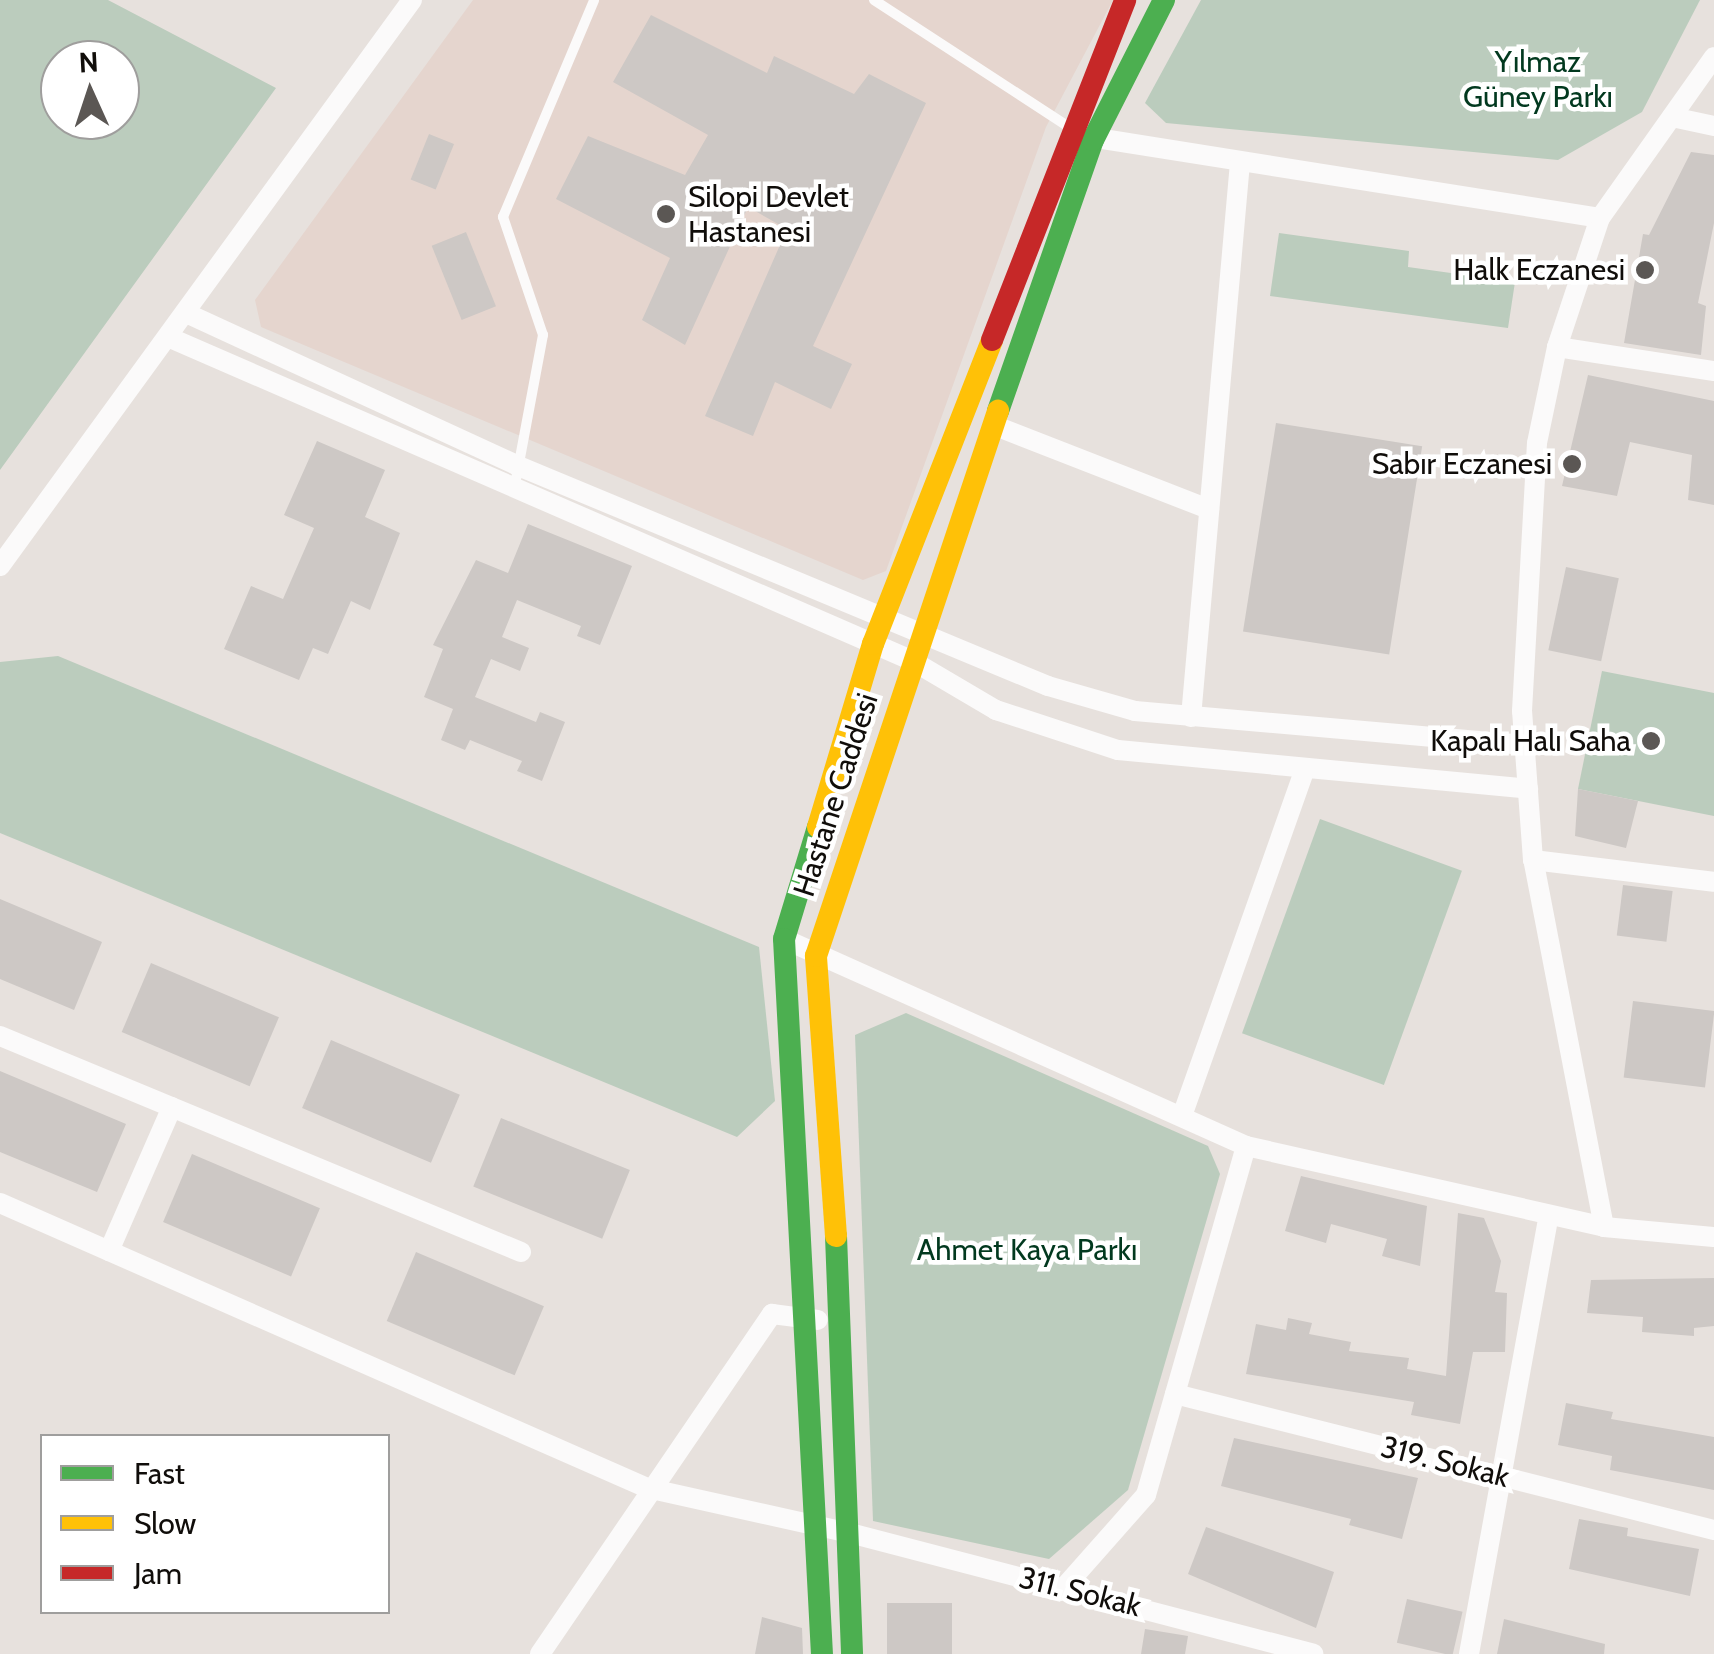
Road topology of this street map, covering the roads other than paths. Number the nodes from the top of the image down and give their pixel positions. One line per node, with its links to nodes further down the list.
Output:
1 (412, 0): 13 (street)
2 (594, 0): 18 (lane)
3 (874, 0): 9 (lane)
4 (1124, 0): 9 (main road, Hastane Caddesi)
5 (1164, 0): 10 (main road, Hastane Caddesi)
6 (1714, 57): 7 (street)
7 (1672, 117): 8 (street); 12 (street)
8 (1714, 126)
9 (1070, 128): 10 (street); 22 (main road, Hastane Caddesi)
10 (1093, 140): 11 (street); 17 (main road, Hastane Caddesi)
11 (1240, 163): 12 (street); 20 (street)
12 (1600, 218): 15 (street)
13 (186, 313): 14 (street); 18 (street)
14 (168, 337): 19 (street); 21 (street)
15 (1557, 347): 16 (street); 27 (street)
16 (1714, 371)
17 (993, 425): 20 (street); 23 (main road, Hastane Caddesi)
18 (516, 465): 19 (lane); 22 (street)
19 (514, 491): 24 (street)
20 (1210, 509): 26 (street)
21 (0, 566)
22 (882, 618): 23 (street); 24 (main road, Hastane Caddesi)
23 (920, 635): 25 (main road, Hastane Caddesi); 26 (street)
24 (873, 644): 25 (street); 32 (main road, Hastane Caddesi)
25 (911, 660): 28 (street); 33 (main road, Hastane Caddesi)
26 (1191, 717): 27 (street)
27 (1525, 745): 29 (street)
28 (1305, 768): 29 (street); 36 (street)
29 (1528, 790): 30 (street)
30 (1533, 860): 31 (street); 40 (street)
31 (1714, 882)
32 (784, 939): 33 (street); 44 (main road, Hastane Caddesi)
33 (816, 956): 36 (street); 45 (main road, Hastane Caddesi)
34 (0, 1036): 35 (street)
35 (172, 1108): 42 (street); 43 (street)
36 (1182, 1116): 37 (street)
37 (1246, 1146): 39 (street); 46 (street)
38 (0, 1204): 42 (street, 311. Sokak)
39 (1548, 1215): 40 (street); 47 (street)
40 (1604, 1227): 41 (street)
41 (1714, 1237)
42 (109, 1251): 48 (street, 311. Sokak)
43 (521, 1252)
44 (809, 1316): 45 (street); 48 (street); 49 (main road, Hastane Caddesi)
45 (843, 1330): 51 (main road, Hastane Caddesi)
46 (1175, 1394): 47 (street, 319. Sokak); 52 (street)
47 (1499, 1476): 50 (street, 319. Sokak); 57 (street)
48 (647, 1488): 49 (street, 311. Sokak); 53 (street)
49 (816, 1527): 51 (street, 311. Sokak); 54 (main road, Hastane Caddesi)
50 (1714, 1530)
51 (846, 1532): 52 (street, 311. Sokak); 55 (main road, Hastane Caddesi)
52 (1061, 1590): 56 (street, 311. Sokak)
53 (540, 1654)
54 (822, 1654)
55 (852, 1654)
56 (1314, 1654)
57 (1469, 1654)

